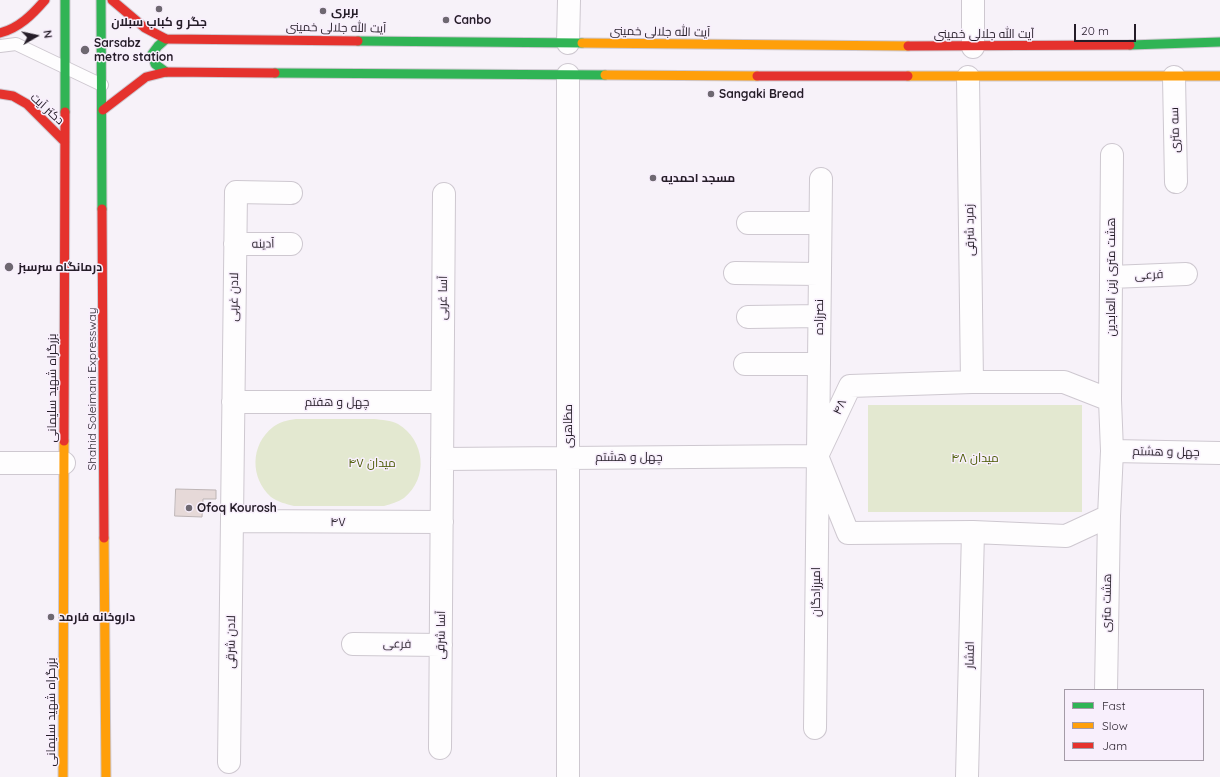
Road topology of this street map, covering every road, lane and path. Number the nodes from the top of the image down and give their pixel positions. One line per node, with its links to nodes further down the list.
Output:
1 (45, 0): 7 (main road)
2 (65, 0): 13 (main road, بزرگراه شهید سلیمانی)
3 (101, 0): 19 (main road, Shahid Soleimani Expressway)
4 (112, 0): 8 (main road, آيت الله جلالى خمينى)
5 (569, 0): 11 (street)
6 (973, 0): 12 (street)
7 (3, 32)
8 (166, 39): 11 (main road, آيت الله جلالى خمينى); 14 (main road)
9 (1220, 42): 12 (main road, آيت الله جلالى خمينى)
10 (0, 46): 13 (lane)
11 (568, 46): 12 (main road, آيت الله جلالى خمينى)
12 (973, 47)
13 (65, 67): 19 (lane); 22 (main road, بزرگراه شهید سلیمانی)
14 (166, 72): 15 (main road); 21 (main road)
15 (568, 72): 17 (main road); 47 (street, مظاهری)
16 (1220, 76): 18 (main road)
17 (968, 77): 18 (main road); 40 (street, زمرد شرقی)
18 (1174, 77): 25 (street, سه متری)
19 (102, 85): 21 (main road, Shahid Soleimani Expressway)
20 (0, 94): 22 (main road, دکتر آیت)
21 (103, 110): 62 (main road, Shahid Soleimani Expressway)
22 (65, 142): 50 (main road, بزرگراه شهید سلیمانی)
23 (1112, 155): 35 (street, هشت متری زین العابدین)
24 (821, 179): 29 (street, نصرزاده)
25 (1176, 182)
26 (291, 193): 30 (street, لادن غربی)
27 (444, 194): 43 (street, آسا غربی)
28 (748, 223): 29 (street)
29 (820, 223): 33 (street, نصرزاده)
30 (235, 244): 31 (street, آدینه); 42 (street, لادن غربی)
31 (291, 244)
32 (735, 273): 33 (street)
33 (819, 274): 36 (street, نصرزاده)
34 (1186, 274): 35 (street, فرعی)
35 (1111, 276): 41 (street, هشت متری زین العابدین)
36 (819, 316): 37 (street); 39 (street, نصرزاده)
37 (748, 317)
38 (745, 364): 39 (street)
39 (819, 364): 46 (street, نصرزاده)
40 (972, 382): 41 (street, ۴۸); 46 (street, ۴۸)
41 (1110, 400): 44 (street)
42 (233, 402): 43 (street, چهل و هفتم); 52 (street, لادن غربی)
43 (442, 402): 48 (street, آسا غربی)
44 (1112, 451): 45 (street, چهل و هشتم); 51 (street)
45 (1220, 453)
46 (817, 456): 47 (street, چهل و هشتم); 54 (street); 58 (street, امیرزادگان)
47 (568, 457): 48 (street, چهل و هشتم); 63 (street, مظاهری)
48 (442, 459): 53 (street, آسا شرقی)
49 (0, 463): 50 (street)
50 (64, 463): 61 (main road, بزرگراه شهید سلیمانی)
51 (1109, 516): 54 (street); 57 (street, هشت متری)
52 (233, 521): 53 (street, ۴۷); 60 (street, لادن شرقی)
53 (442, 522): 56 (street, آسا شرقی)
54 (973, 532): 64 (street, افشار)
55 (353, 644): 56 (street, فرعی)
56 (441, 645): 59 (street, آسا شرقی)
57 (1106, 689)
58 (814, 728)
59 (440, 748)
60 (229, 762)
61 (63, 777)
62 (106, 777)
63 (568, 777)
64 (967, 777)

